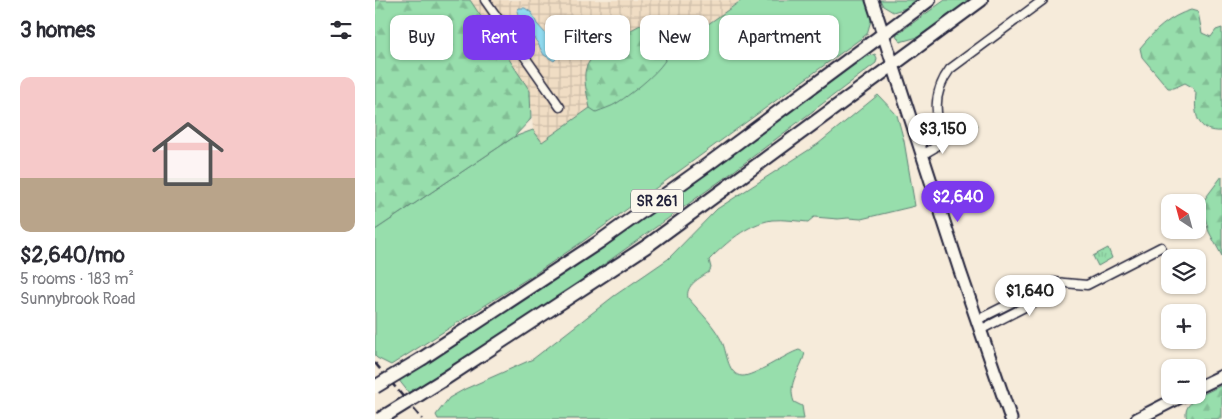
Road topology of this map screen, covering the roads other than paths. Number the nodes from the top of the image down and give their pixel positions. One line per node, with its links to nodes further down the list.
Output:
1 (485, 0): 8 (street)
2 (872, 0): 6 (street)
3 (929, 0): 6 (main road, SR 261)
4 (981, 0): 7 (main road, SR 261)
5 (1043, 0): 9 (street)
6 (883, 34): 7 (street); 14 (main road, SR 261, bridge)
7 (892, 65): 9 (street); 16 (main road, SR 261, bridge)
8 (560, 107)
9 (922, 155): 11 (street)
10 (1161, 247): 11 (street)
11 (979, 325): 17 (street)
12 (1222, 376): 13 (street)
13 (1206, 384)
14 (375, 387)
15 (1166, 404): 18 (street)
16 (380, 419)
17 (1011, 419)
18 (1137, 419)

